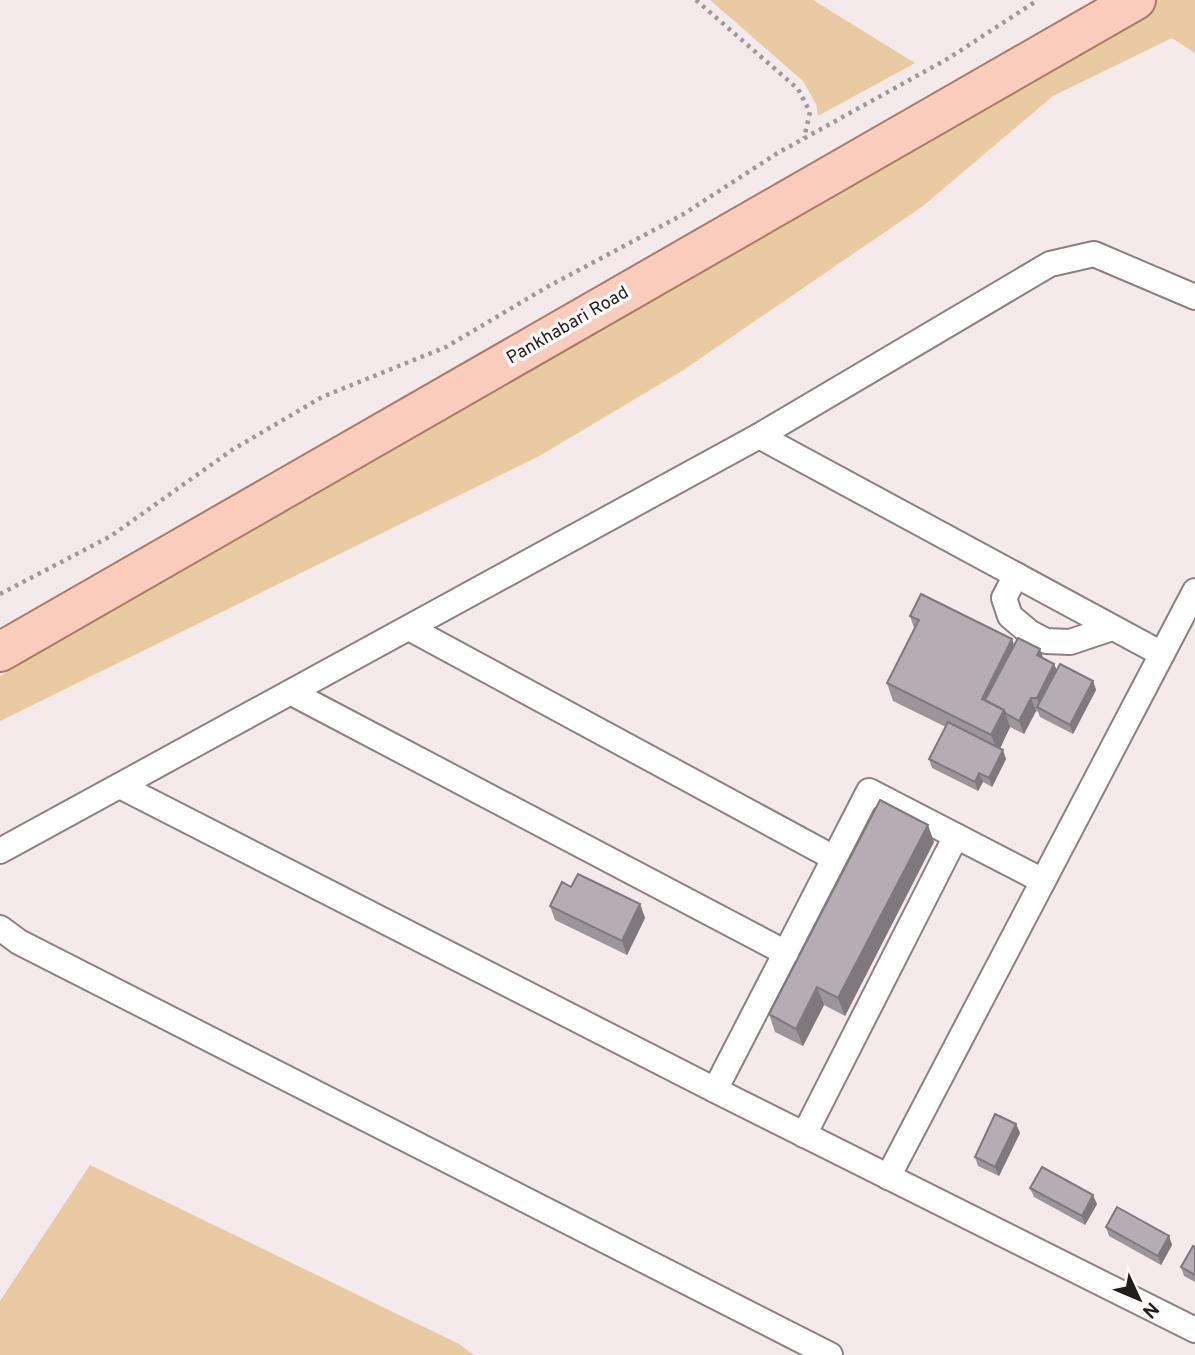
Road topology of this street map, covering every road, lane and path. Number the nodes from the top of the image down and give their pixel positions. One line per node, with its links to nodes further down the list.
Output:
1 (696, 0): 4 (path)
2 (1038, 0): 4 (path)
3 (1136, 0): 12 (main road, Pankhabari Road)
4 (803, 139): 9 (path)
5 (1195, 297): 6 (street)
6 (759, 436): 7 (street); 10 (street)
7 (1016, 575): 11 (street); 11 (street)
8 (1195, 591): 13 (street)
9 (0, 594)
10 (409, 628): 14 (street); 18 (street)
11 (1112, 628): 13 (street)
12 (0, 652)
13 (1162, 654): 19 (street)
14 (292, 693): 15 (street); 21 (street)
15 (120, 786): 17 (street); 22 (street)
16 (956, 836): 18 (street); 19 (street); 23 (street)
17 (0, 852)
18 (834, 858): 21 (street)
19 (1043, 881): 24 (street)
20 (0, 928): 26 (street)
21 (786, 953): 22 (street)
22 (715, 1090): 23 (street)
23 (804, 1135): 24 (street)
24 (888, 1177): 25 (street)
25 (1195, 1330)
26 (830, 1355)

